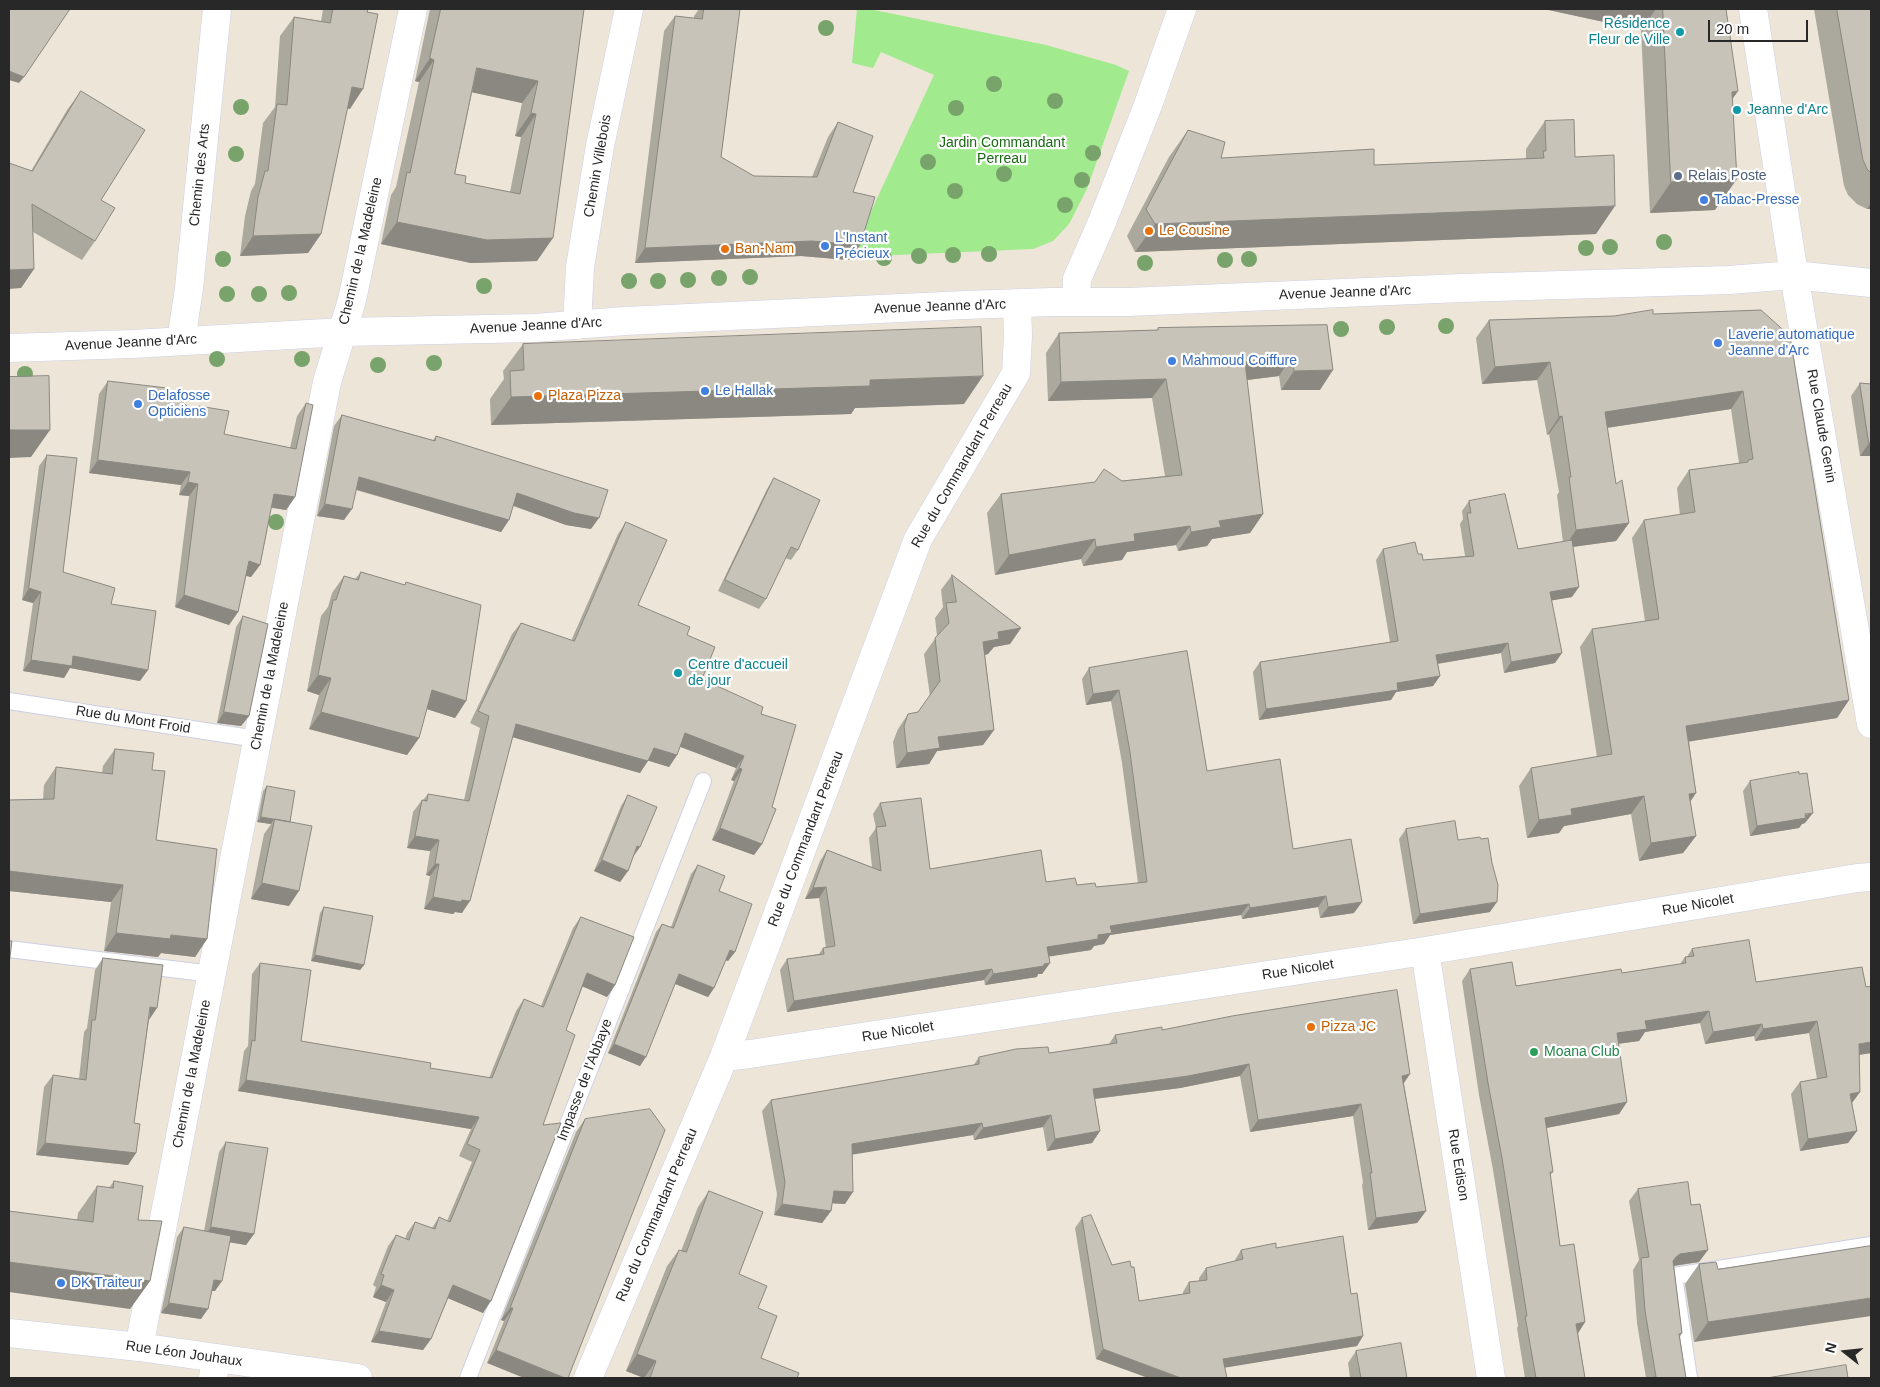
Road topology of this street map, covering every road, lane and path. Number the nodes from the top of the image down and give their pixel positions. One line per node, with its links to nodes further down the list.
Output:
1 (217, 9): 12 (street, Chemin des Arts)
2 (413, 9): 11 (street, Chemin de la Madeleine)
3 (629, 9): 10 (street, Chemin Villebois)
4 (1182, 9): 8 (street)
5 (1753, 9): 6 (street, Rue Claude Genin)
6 (1794, 275): 7 (street, Avenue Jeanne d'Arc); 8 (street, Avenue Jeanne d'Arc); 15 (street, Rue Claude Genin)
7 (1871, 283)
8 (1076, 302): 9 (street, Avenue Jeanne d'Arc)
9 (1017, 304): 10 (street, Avenue Jeanne d'Arc); 22 (street, Rue du Commandant Perreau)
10 (577, 324): 11 (street, Avenue Jeanne d'Arc)
11 (343, 332): 12 (street, Avenue Jeanne d'Arc); 16 (street, Chemin de la Madeleine)
12 (181, 340): 13 (street, Avenue Jeanne d'Arc)
13 (9, 348)
14 (9, 701): 16 (lane, Rue du Mont Froid)
15 (1871, 724)
16 (257, 739): 21 (street, Chemin de la Madeleine)
17 (703, 781): 28 (lane, Impasse de l'Abbaye)
18 (1871, 877): 20 (street, Rue Nicolet)
19 (9, 949): 21 (lane)
20 (1425, 951): 22 (street, Rue Nicolet); 30 (street, Rue Edison)
21 (212, 974): 25 (street, Chemin de la Madeleine)
22 (724, 1057): 29 (street, Rue du Commandant Perreau)
23 (1871, 1245): 31 (lane)
24 (9, 1333): 25 (street, Rue Léon Jouhaux)
25 (139, 1347): 26 (street, Rue Léon Jouhaux)
26 (214, 1368): 27 (street, Rue Léon Jouhaux)
27 (358, 1378)
28 (468, 1378)
29 (588, 1378)
30 (1490, 1378)
31 (1689, 1378)

